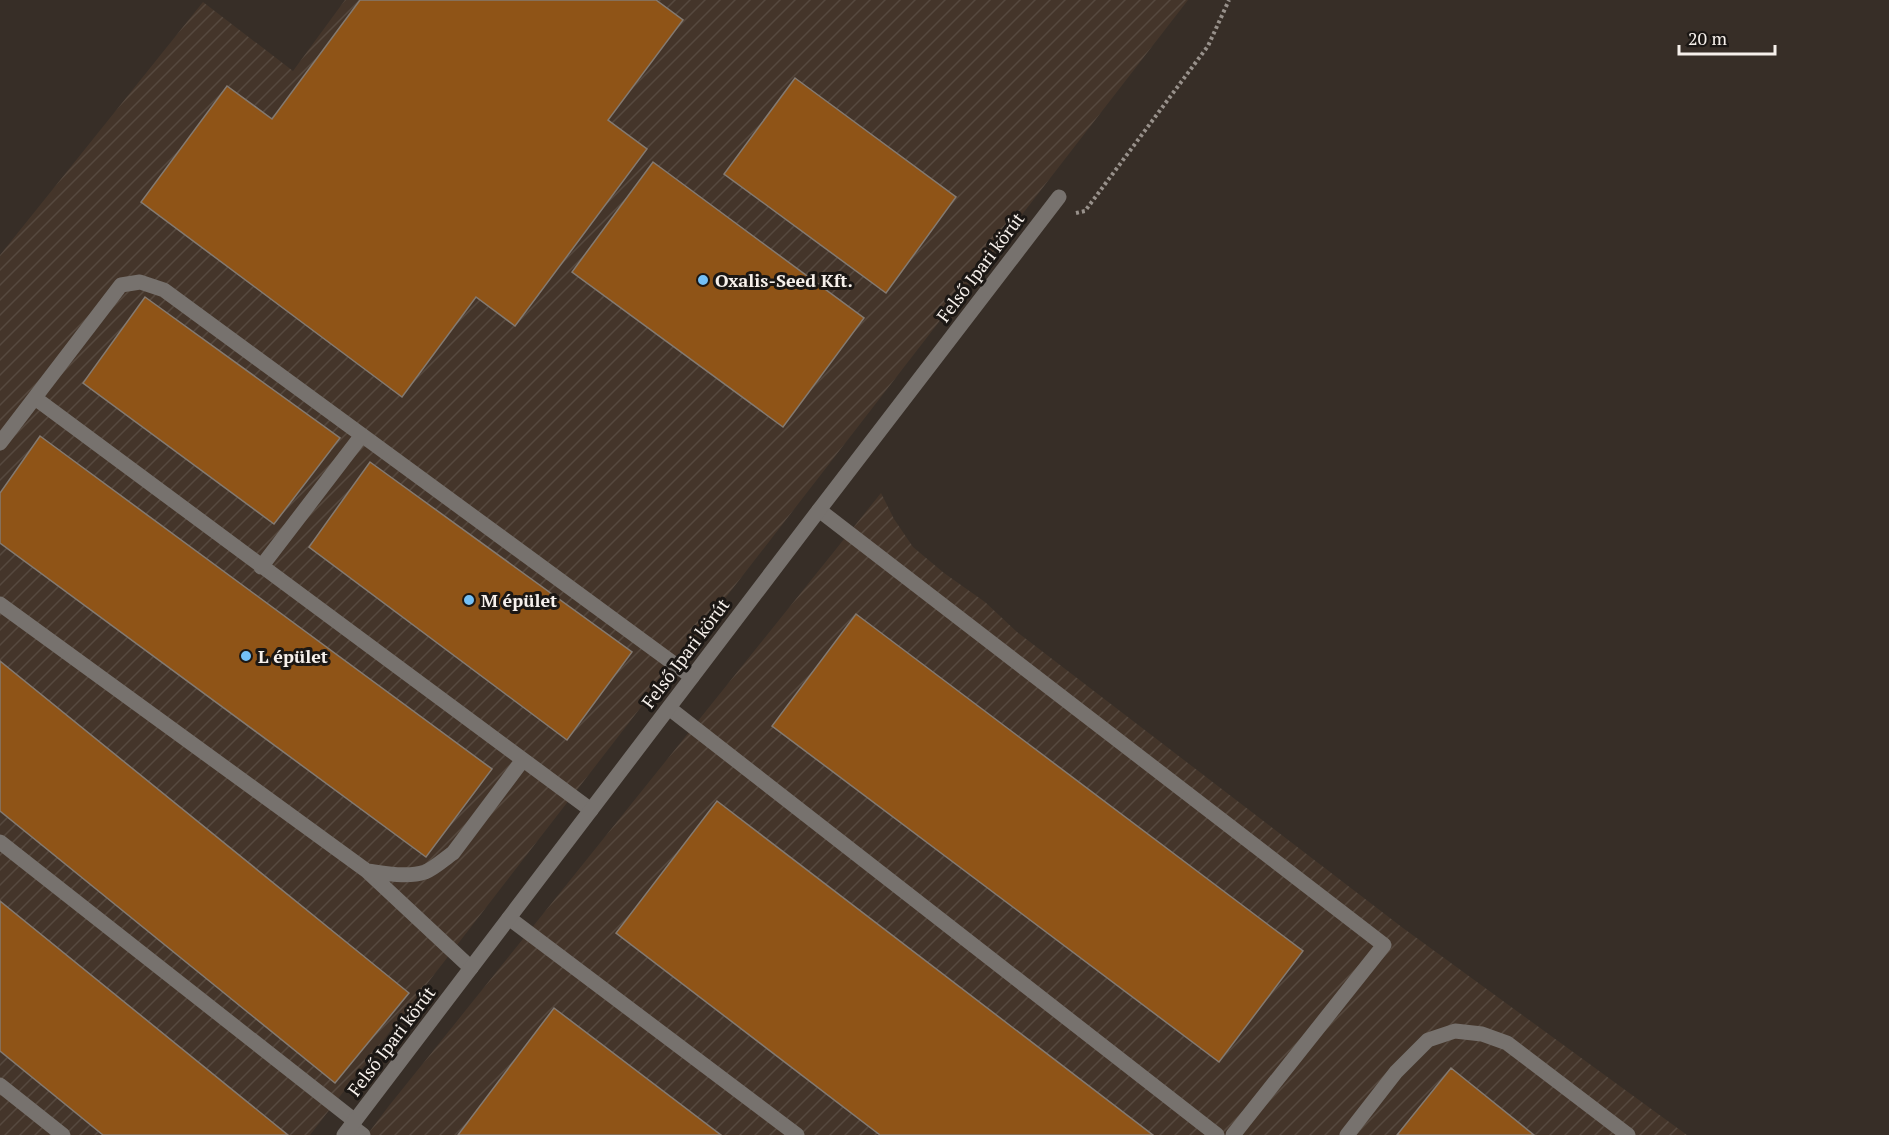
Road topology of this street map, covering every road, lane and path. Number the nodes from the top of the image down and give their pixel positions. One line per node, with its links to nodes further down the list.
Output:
1 (1229, 0): 3 (path)
2 (1059, 197): 3 (street, Felső Ipari körút)
3 (1038, 224): 7 (street, Felső Ipari körút)
4 (35, 399): 5 (street); 6 (street); 8 (street)
5 (362, 435): 8 (street); 10 (street)
6 (0, 443)
7 (819, 510): 10 (street, Felső Ipari körút); 23 (street)
8 (261, 567): 12 (street)
9 (0, 604): 15 (street)
10 (692, 677): 11 (street, Felső Ipari körút)
11 (669, 708): 13 (street, Felső Ipari körút); 22 (street)
12 (522, 761): 13 (street); 15 (street)
13 (591, 810): 16 (street, Felső Ipari körút)
14 (0, 842): 19 (street)
15 (367, 871): 17 (street)
16 (509, 918): 17 (street, Felső Ipari körút); 21 (street)
17 (471, 968): 19 (street, Felső Ipari körút)
18 (0, 1085): 20 (street)
19 (353, 1129)
20 (63, 1135)
21 (797, 1135)
22 (1217, 1135)
23 (1233, 1135)
24 (1347, 1135): 25 (street)
25 (1628, 1135)

